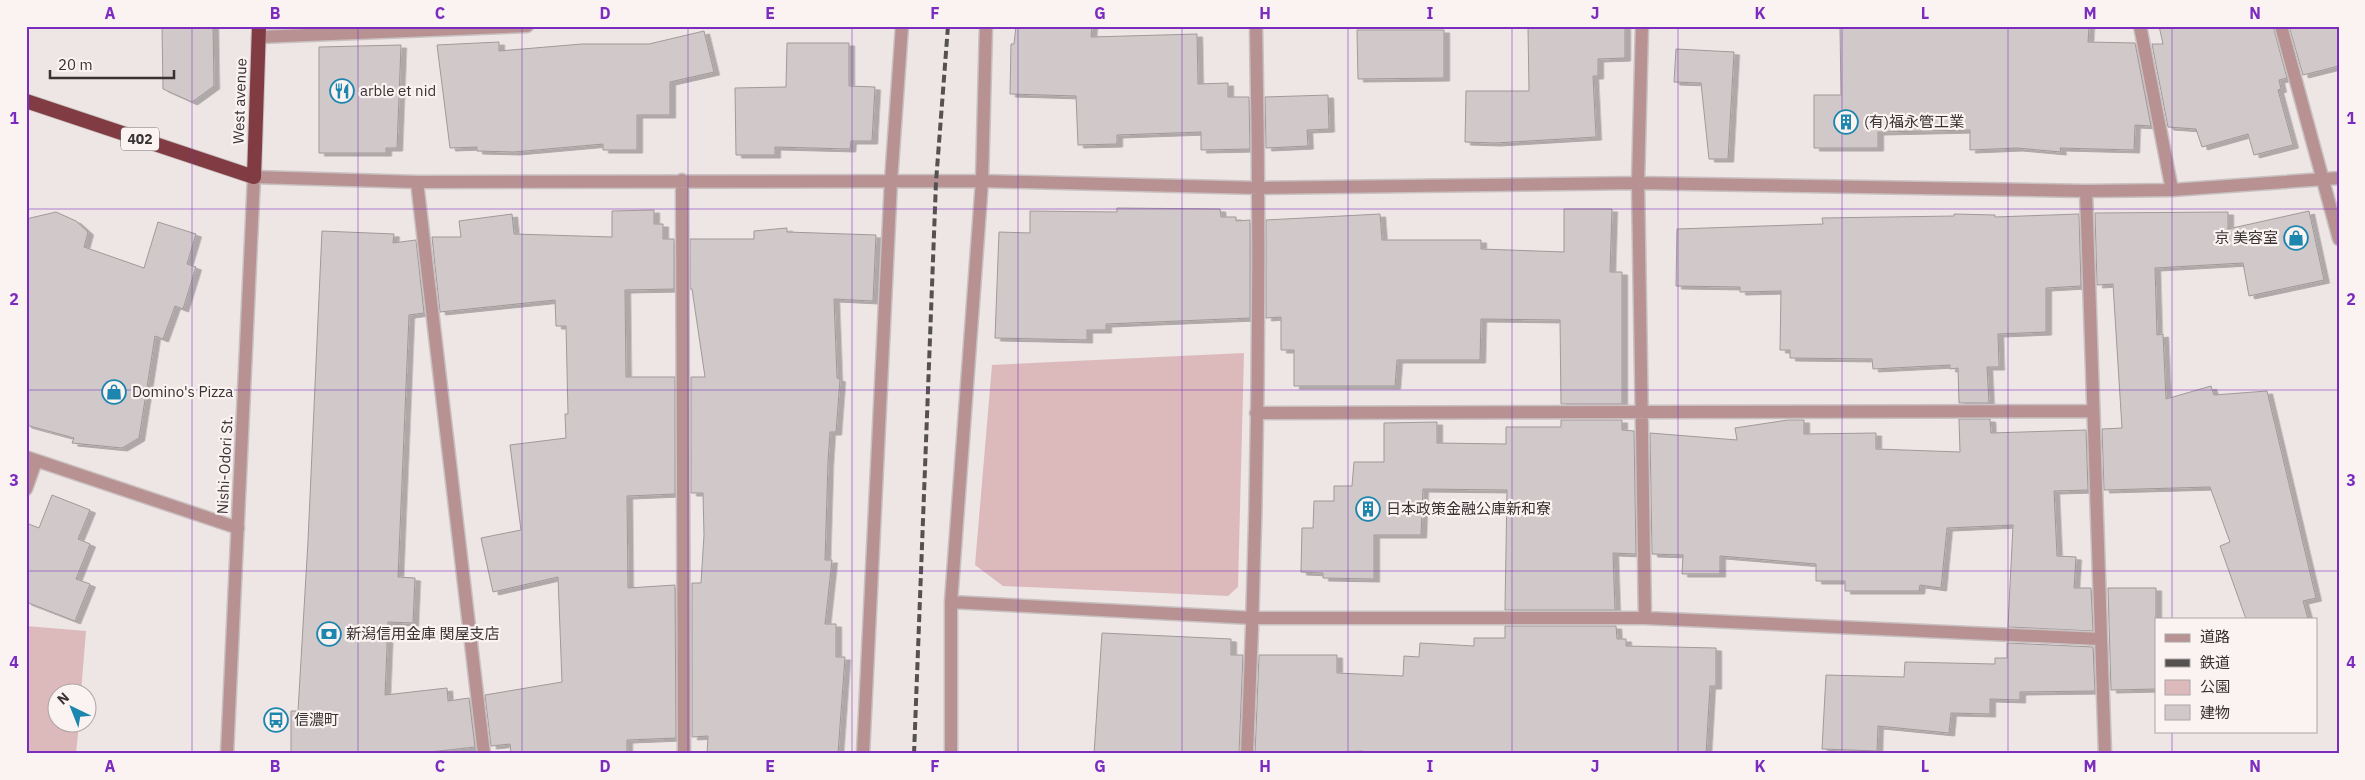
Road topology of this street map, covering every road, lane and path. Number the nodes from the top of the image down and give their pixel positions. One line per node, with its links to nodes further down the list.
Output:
1 (527, 26): 8 (street)
2 (902, 26): 14 (street)
3 (986, 26): 16 (street)
4 (1256, 26): 18 (street)
5 (1642, 26): 17 (street)
6 (2140, 26): 19 (street)
7 (2281, 26): 11 (street)
8 (258, 32): 10 (highway, West avenue)
9 (26, 101): 10 (highway, 402)
10 (254, 177): 15 (street); 27 (street, Nishi-Odori St.)
11 (2323, 178): 12 (street); 19 (street); 21 (street)
12 (2339, 178)
13 (682, 180): 14 (street); 15 (street); 34 (street)
14 (892, 181): 16 (street); 35 (street)
15 (417, 182): 33 (street)
16 (982, 182): 18 (street); 28 (street)
17 (1638, 183): 18 (street); 20 (street); 22 (street)
18 (1260, 188): 24 (street)
19 (2172, 190): 20 (street)
20 (2086, 191): 23 (street)
21 (2339, 239)
22 (1642, 411): 23 (street); 24 (street); 30 (street)
23 (2092, 411): 31 (street)
24 (1256, 413): 29 (street)
25 (31, 459): 26 (street); 27 (street)
26 (26, 490)
27 (238, 528): 32 (street, Nishi-Odori St.)
28 (951, 602): 29 (street); 36 (street)
29 (1253, 618): 30 (street); 37 (street)
30 (1645, 618): 31 (street)
31 (2100, 639): 38 (street)
32 (227, 754)
33 (484, 754)
34 (684, 754)
35 (862, 754)
36 (951, 754)
37 (1247, 754)
38 (2105, 754)

